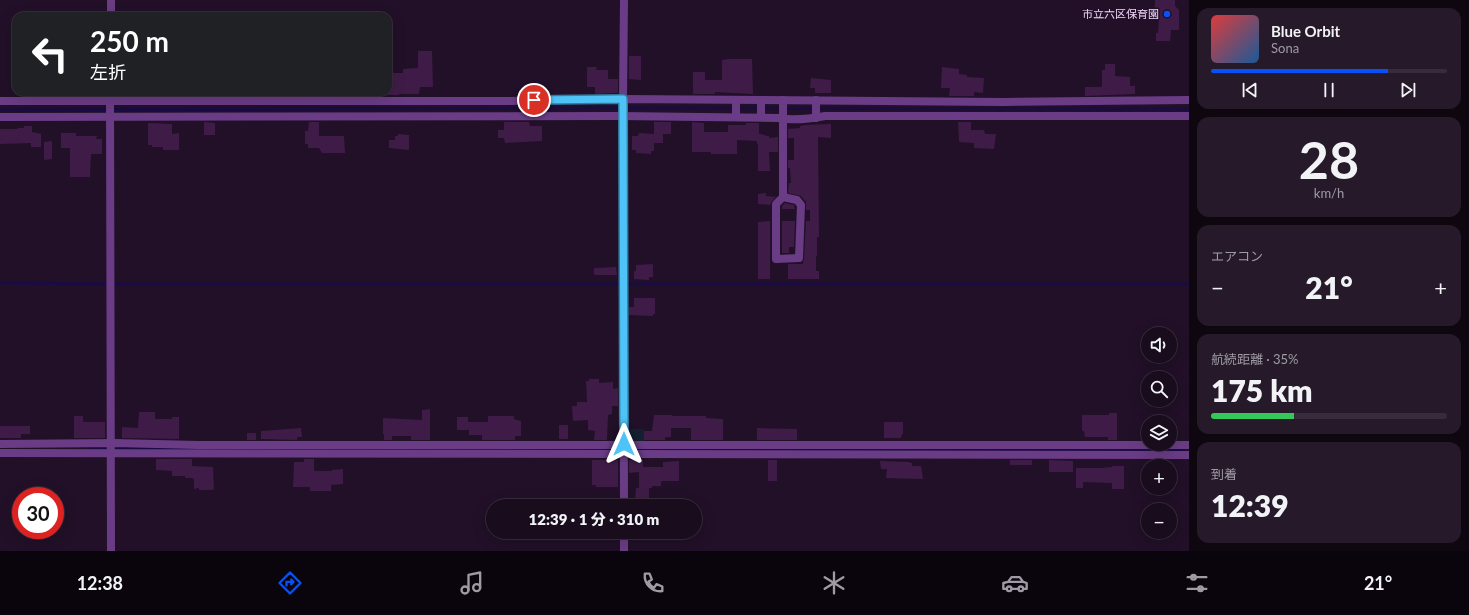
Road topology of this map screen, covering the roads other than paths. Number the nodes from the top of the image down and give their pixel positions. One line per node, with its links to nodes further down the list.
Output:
1 (111, 0): 3 (street)
2 (624, 0): 7 (street)
3 (111, 12)
4 (110, 96): 8 (street)
5 (1189, 100): 12 (street)
6 (0, 101): 8 (street)
7 (623, 108): 8 (street); 8 (street); 9 (street); 9 (street); 19 (street)
8 (110, 109): 14 (street); 18 (street)
9 (736, 109): 10 (street); 10 (street)
10 (761, 109): 11 (street); 11 (street)
11 (783, 109): 12 (street); 12 (street); 15 (street)
12 (816, 109): 13 (street)
13 (1189, 116)
14 (0, 117)
15 (783, 198): 15 (street)
16 (0, 444): 18 (street)
17 (1189, 445): 19 (street)
18 (111, 449): 19 (street); 20 (street); 24 (street)
19 (624, 449): 21 (street); 22 (street)
20 (0, 454)
21 (1189, 455)
22 (624, 499)
23 (624, 539): 25 (street)
24 (111, 551)
25 (624, 551)

